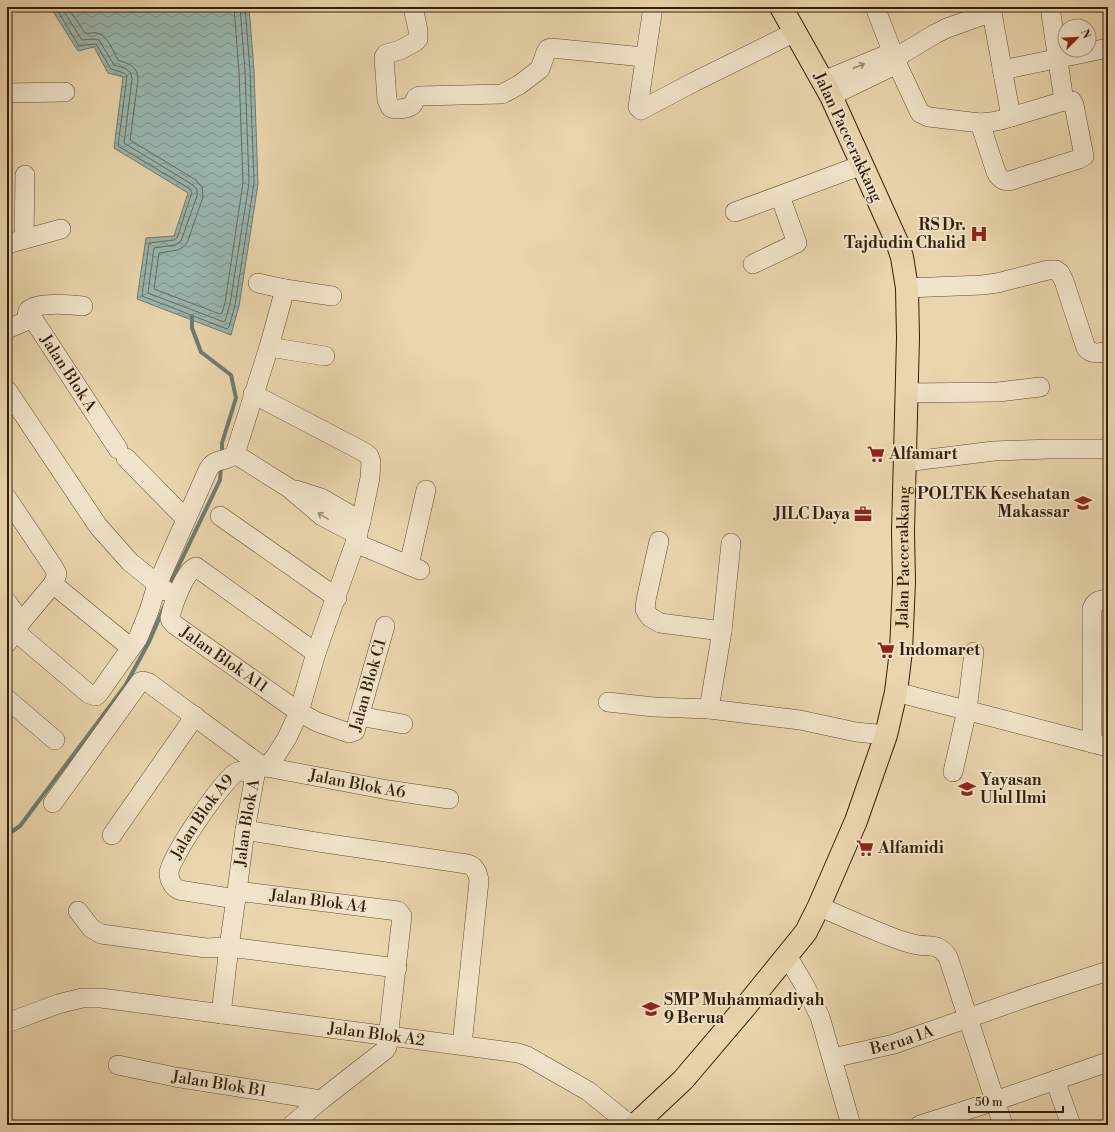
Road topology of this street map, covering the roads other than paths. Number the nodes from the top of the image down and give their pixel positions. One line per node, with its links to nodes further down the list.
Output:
1 (413, 7): 9 (street)
2 (653, 7): 9 (street)
3 (781, 7): 7 (main road, Jalan Paccerakkang)
4 (875, 7): 10 (street)
5 (1050, 7): 11 (street)
6 (992, 10): 10 (street); 12 (street)
7 (795, 32): 9 (street); 13 (main road, Jalan Paccerakkang)
8 (1108, 48): 11 (street)
9 (644, 57)
10 (897, 57): 13 (street); 18 (street)
11 (1059, 59): 12 (street); 16 (street)
12 (1002, 70): 17 (street)
13 (827, 88): 19 (main road, Jalan Paccerakkang)
14 (65, 92): 15 (street)
15 (7, 93)
16 (1064, 101): 17 (street); 18 (street)
17 (1011, 117): 18 (street)
18 (980, 123)
19 (862, 165): 21 (street); 27 (main road, Jalan Paccerakkang)
20 (25, 175): 24 (street)
21 (780, 196): 22 (street); 25 (street)
22 (735, 212)
23 (61, 229): 24 (street)
24 (16, 241)
25 (753, 264)
26 (258, 283): 28 (street)
27 (907, 288): 34 (street); 38 (main road, Jalan Paccerakkang)
28 (285, 289): 29 (street); 33 (street)
29 (332, 296)
30 (83, 306): 31 (street)
31 (29, 320): 32 (street, Jalan Blok A); 46 (street, Jalan Blok A)
32 (7, 329)
33 (269, 347): 35 (street); 39 (street)
34 (1108, 352)
35 (325, 356)
36 (1040, 387): 38 (street)
37 (7, 390): 51 (street)
38 (907, 393): 42 (main road, Jalan Paccerakkang)
39 (254, 394): 41 (street); 47 (street, Jalan Blok A)
40 (1108, 449): 42 (street)
41 (227, 457): 46 (street); 47 (street)
42 (905, 462): 62 (main road, Jalan Paccerakkang)
43 (426, 490): 47 (street)
44 (7, 498): 50 (street)
45 (220, 516): 52 (street)
46 (186, 519): 51 (street)
47 (358, 533): 52 (street, Jalan Blok A)
48 (659, 541): 56 (street)
49 (731, 543): 56 (street)
50 (52, 584): 57 (street); 58 (street)
51 (167, 591): 58 (street); 60 (street); 67 (street, Jalan Blok A11)
52 (336, 598): 60 (street, Jalan Blok A)
53 (1108, 599): 61 (street)
54 (7, 602): 57 (street)
55 (384, 626): 69 (street, Jalan Blok C1)
56 (722, 631): 65 (street)
57 (15, 632): 58 (street)
58 (131, 648)
59 (974, 652): 66 (street)
60 (316, 653): 67 (street, Jalan Blok A)
61 (1100, 666): 73 (street)
62 (896, 692): 66 (street); 71 (main road, Jalan Paccerakkang)
63 (7, 699): 72 (street)
64 (608, 702): 65 (street)
65 (709, 709): 71 (street)
66 (967, 710): 73 (street); 75 (street)
67 (299, 712): 69 (street, Jalan Blok C1); 74 (street, Jalan Blok A)
68 (194, 716): 74 (street, Jalan Blok A6); 77 (street, Jalan Blok A6); 79 (street)
69 (359, 716): 70 (street)
70 (403, 724)
71 (886, 735): 82 (main road, Jalan Paccerakkang)
72 (55, 740)
73 (1100, 745)
74 (260, 769): 76 (street, Jalan Blok A6); 78 (street, Jalan Blok A); 80 (street, Jalan Blok A9)
75 (953, 772)
76 (449, 799)
77 (53, 803)
78 (245, 830): 81 (street, Jalan Blok A); 92 (street)
79 (112, 835)
80 (171, 882): 81 (street, Jalan Blok A4)
81 (237, 895): 84 (street, Jalan Blok A); 86 (street, Jalan Blok A4)
82 (819, 906): 85 (main road, Jalan Paccerakkang); 89 (street)
83 (78, 911): 84 (street)
84 (229, 947): 86 (street); 88 (street, Jalan Blok A)
85 (787, 956): 93 (street); 102 (main road, Jalan Paccerakkang)
86 (397, 968): 91 (street)
87 (1108, 971): 89 (street, Berua 1A)
88 (221, 1014): 90 (street, Jalan Blok A2); 91 (street, Jalan Blok A2)
89 (969, 1019): 93 (street, Berua 1A); 98 (street)
90 (7, 1023)
91 (388, 1036): 92 (street, Jalan Blok A2); 97 (street)
92 (462, 1045): 101 (street, Jalan Blok A2)
93 (833, 1058): 103 (street)
94 (1108, 1062): 96 (street)
95 (118, 1065): 97 (street, Jalan Blok B1)
96 (1055, 1080): 98 (street); 105 (street)
97 (321, 1100): 100 (street)
98 (995, 1101): 99 (street); 104 (street)
99 (923, 1124)
100 (292, 1125)
101 (630, 1125)
102 (634, 1125)
103 (851, 1125)
104 (1004, 1125)
105 (1071, 1125)

